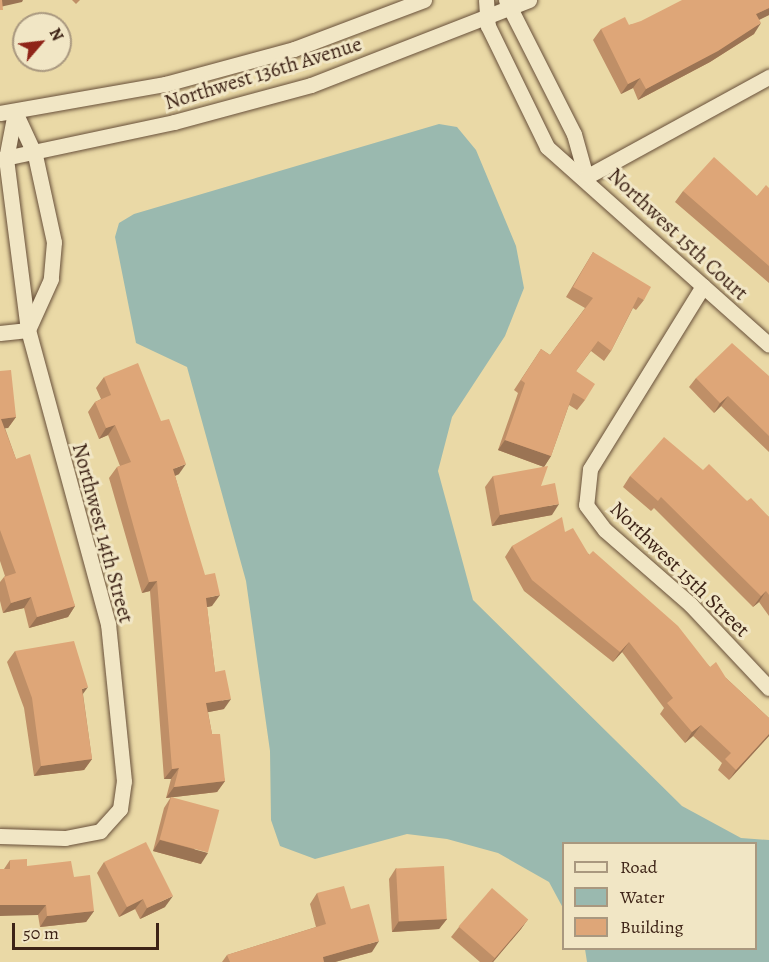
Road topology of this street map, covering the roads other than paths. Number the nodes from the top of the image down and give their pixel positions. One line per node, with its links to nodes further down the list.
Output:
1 (424, 0): 7 (street, Northwest 136th Avenue)
2 (486, 0): 5 (street, Northwest 15th Court)
3 (529, 0): 4 (street, Northwest 136th Avenue)
4 (510, 4): 5 (street, Northwest 136th Avenue); 10 (street, Northwest 15th Court)
5 (486, 21): 8 (street, Northwest 136th Avenue); 10 (street, Northwest 15th Court)
6 (769, 77): 10 (street)
7 (7, 112): 8 (street); 9 (street, Northwest 14th Street)
8 (35, 155): 9 (street, Northwest 136th Avenue); 12 (street)
9 (3, 159): 12 (street, Northwest 14th Street)
10 (586, 177): 11 (street, Northwest 15th Court)
11 (703, 286): 14 (street, Northwest 15th Court); 15 (street, Northwest 15th Street)
12 (28, 330): 13 (street); 16 (street, Northwest 14th Street)
13 (0, 333)
14 (769, 345)
15 (769, 688)
16 (0, 836)

